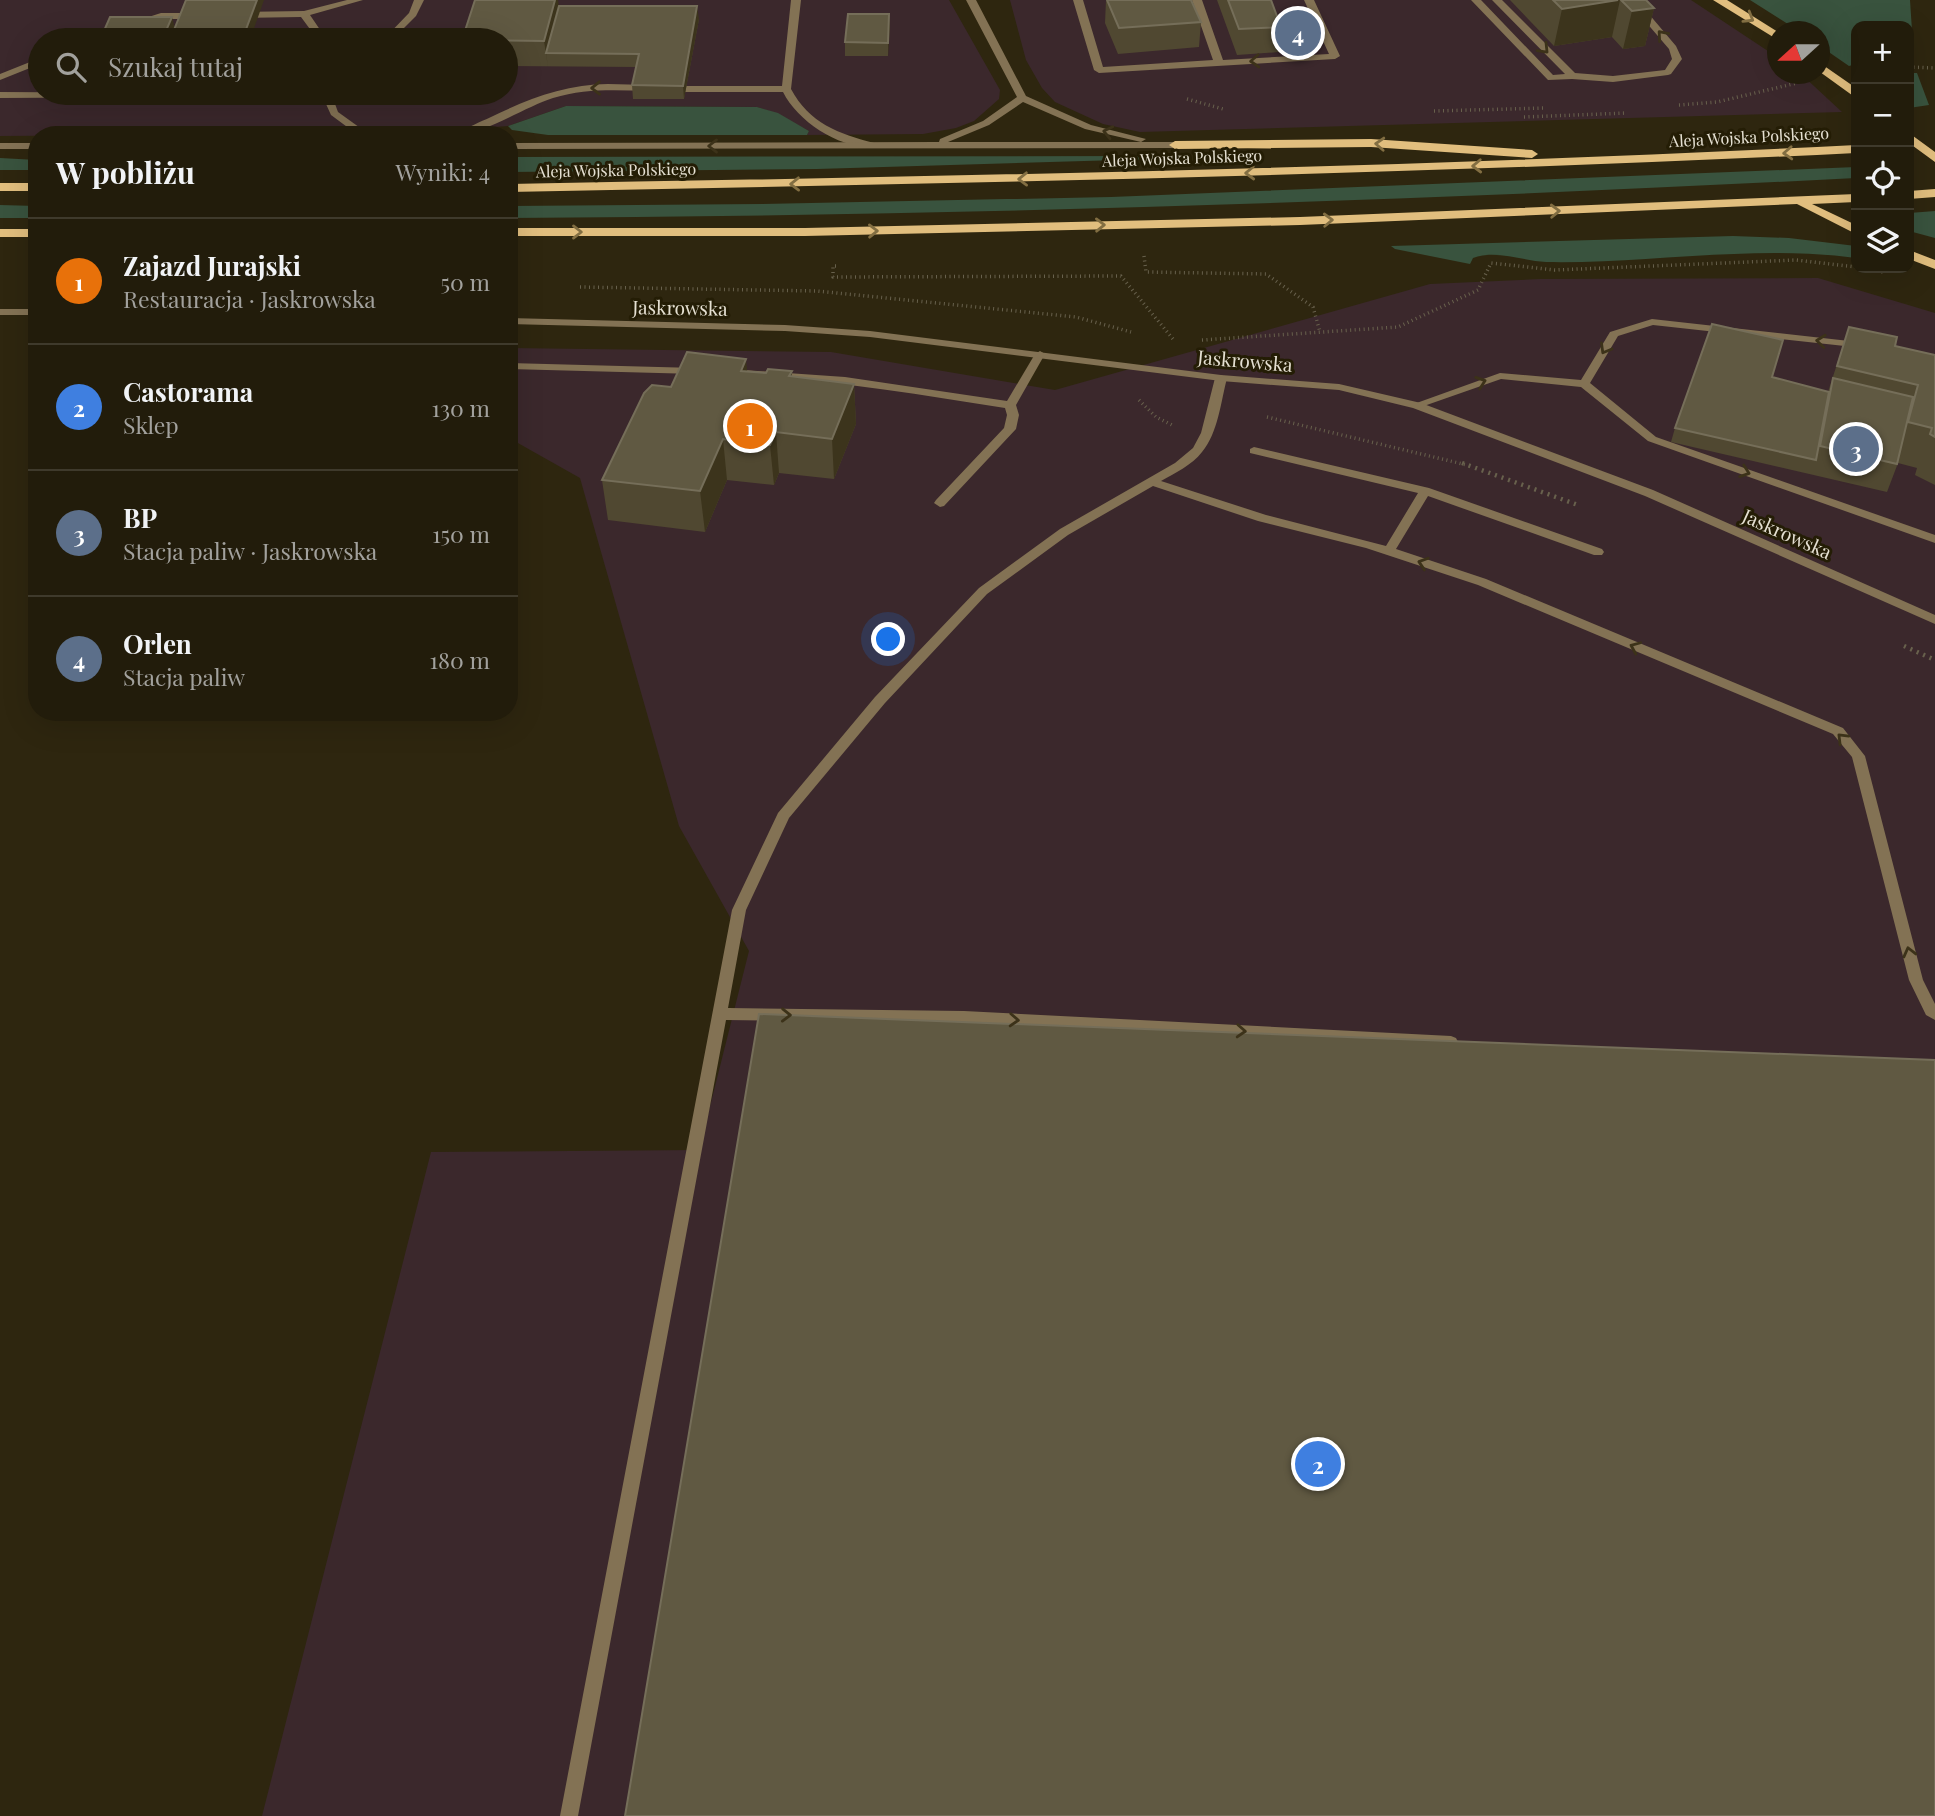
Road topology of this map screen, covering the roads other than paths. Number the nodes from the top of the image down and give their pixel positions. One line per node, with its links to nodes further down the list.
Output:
1 (358, 0): 12 (street)
2 (419, 0): 17 (street)
3 (796, 0): 24 (street)
4 (971, 0): 28 (street)
5 (1078, 0): 19 (street)
6 (1197, 0): 19 (street)
7 (1309, 0): 19 (street, one-way to 19)
8 (1476, 0): 22 (street)
9 (1497, 0): 22 (street, one-way to 22)
10 (1632, 0): 22 (street, one-way to 10)
11 (1719, 0): 18 (main road, one-way to 18)
12 (304, 14): 13 (street); 16 (street)
13 (226, 15)
14 (213, 16): 15 (street)
15 (120, 28)
16 (314, 28)
17 (399, 28)
18 (1767, 31)
19 (1219, 63)
20 (28, 66): 23 (street)
21 (1830, 74): 25 (main road)
22 (1572, 76)
23 (0, 77)
24 (786, 89): 31 (street, one-way to 31); 33 (street)
25 (1851, 90)
26 (0, 95): 27 (street)
27 (28, 95)
28 (1022, 98): 34 (street, one-way to 28); 39 (street)
29 (331, 105): 30 (street)
30 (352, 126)
31 (481, 126)
32 (1914, 141): 42 (main road)
33 (871, 145): 38 (street, one-way to 38); 39 (street)
34 (1175, 145): 39 (street); 43 (main road, one-way to 34)
35 (1935, 145): 40 (main road)
36 (0, 146): 37 (street)
37 (28, 146)
38 (518, 146)
39 (928, 146)
40 (1914, 147)
41 (1851, 149): 43 (main road, Aleja Wojska Polskiego, one-way to 43)
42 (1935, 158)
43 (1619, 161): 46 (main road, Aleja Wojska Polskiego, one-way to 46)
44 (0, 187): 45 (main road)
45 (28, 187)
46 (518, 188)
47 (1935, 193): 48 (main road)
48 (1914, 195)
49 (1851, 198): 50 (main road)
50 (1800, 202): 51 (main road); 52 (main road, one-way to 50)
51 (1851, 228)
52 (518, 232)
53 (0, 233): 54 (main road)
54 (28, 233)
55 (1914, 256): 56 (main road)
56 (1935, 265)
57 (0, 312): 58 (street)
58 (28, 312)
59 (518, 321): 61 (street, Jaskrowska)
60 (1875, 349): 66 (street, one-way to 66)
61 (1040, 354): 65 (street, Jaskrowska); 67 (street)
62 (518, 366): 63 (street)
63 (711, 372)
64 (725, 372): 67 (street)
65 (1221, 377): 68 (street, Jaskrowska); 70 (street)
66 (1584, 384): 68 (street, one-way to 66); 73 (street, one-way to 73)
67 (1010, 405): 72 (street)
68 (1417, 405): 76 (street, Jaskrowska)
69 (1254, 451): 71 (street)
70 (1152, 482): 74 (street); 77 (street)
71 (1425, 491): 74 (street); 75 (street)
72 (940, 503)
73 (1935, 539)
74 (1388, 552): 78 (street, one-way to 74)
75 (1598, 552)
76 (1935, 620)
77 (718, 1014): 79 (street, one-way to 79); 80 (street)
78 (1935, 1014)
79 (1469, 1043)
80 (569, 1816)

